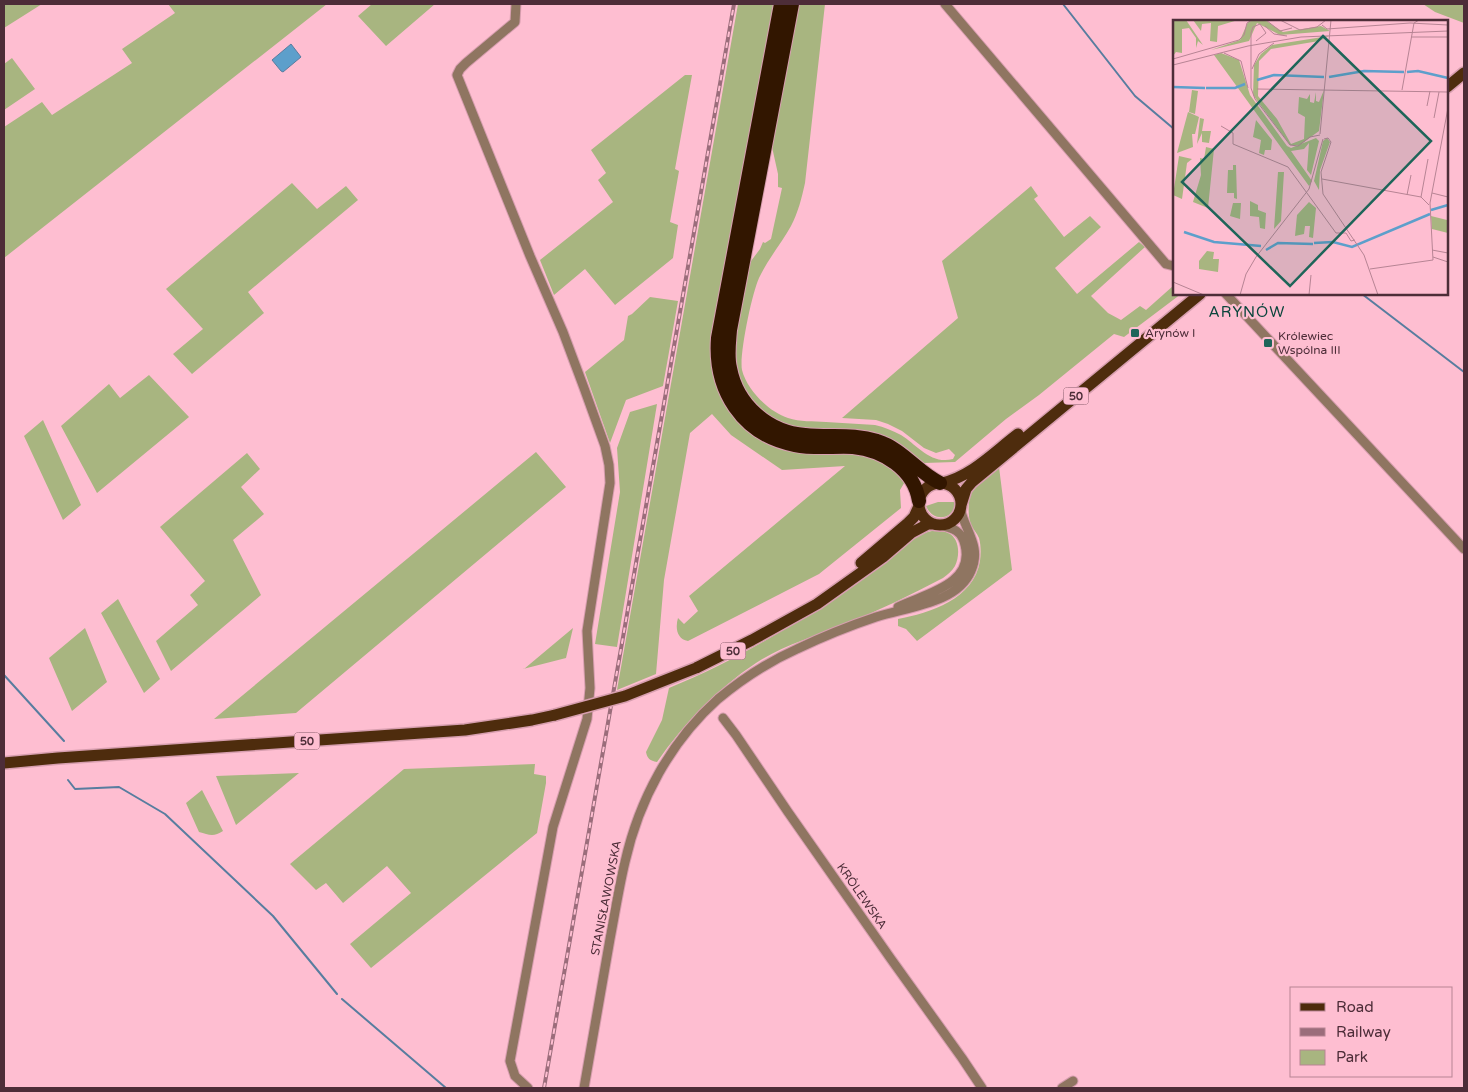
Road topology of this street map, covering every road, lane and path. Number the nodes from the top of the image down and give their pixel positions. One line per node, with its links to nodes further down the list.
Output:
1 (516, 4): 21 (street)
2 (781, 4): 12 (highway)
3 (792, 4): 11 (highway)
4 (945, 4): 7 (street)
5 (1464, 73): 6 (main road)
6 (1448, 86)
7 (1173, 266)
8 (1189, 295): 11 (main road, 50)
9 (1199, 295): 13 (main road, 50)
10 (1227, 295): 15 (street)
11 (941, 483): 12 (main road, 50); 13 (main road)
12 (919, 504): 14 (main road); 17 (main road, 50)
13 (960, 506): 14 (main road, 50); 16 (street)
14 (937, 524): 16 (street); 17 (main road, 50)
15 (1464, 549)
16 (878, 617): 22 (street, STANISŁAWOWSKA)
17 (769, 631): 19 (main road, 50, bridge)
18 (723, 718): 23 (street, KRÓLEWSKA)
19 (4, 763)
20 (1073, 1082): 24 (street)
21 (528, 1088)
22 (584, 1088)
23 (982, 1088)
24 (1062, 1088)

